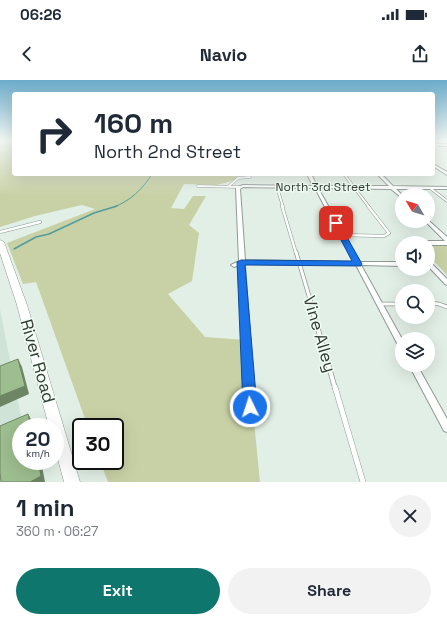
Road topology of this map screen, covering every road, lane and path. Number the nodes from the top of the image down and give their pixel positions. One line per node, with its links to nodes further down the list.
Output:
1 (435, 166): 2 (street)
2 (447, 174)
3 (310, 176): 11 (street)
4 (346, 176): 12 (lane)
5 (381, 176): 13 (street)
6 (250, 177): 8 (lane)
7 (198, 186): 8 (lane, North 3rd Street)
8 (229, 186): 9 (lane, North 3rd Street)
9 (239, 187): 10 (street, North 3rd Street); 27 (street)
10 (276, 187): 11 (street, North 3rd Street); 28 (lane, Vine Alley)
11 (316, 187): 12 (street, North 3rd Street); 23 (street)
12 (354, 187): 13 (street, North 3rd Street); 23 (lane)
13 (392, 187): 14 (street, North 3rd Street); 17 (street)
14 (430, 188)
15 (435, 188): 16 (street, North 3rd Street)
16 (447, 188)
17 (395, 190)
18 (435, 192): 19 (lane)
19 (447, 201)
20 (40, 222): 22 (lane)
21 (434, 228): 24 (street)
22 (0, 232)
23 (342, 235): 29 (street)
24 (447, 241): 26 (street)
25 (0, 242): 42 (street, River Road)
26 (435, 242)
27 (241, 262): 28 (street); 31 (street); 40 (street)
28 (299, 263): 29 (street); 43 (lane, Vine Alley)
29 (358, 264): 30 (street); 34 (street)
30 (395, 264)
31 (234, 265)
32 (435, 270): 33 (street)
33 (447, 283)
34 (379, 304): 35 (lane); 38 (street)
35 (395, 304)
36 (435, 304): 37 (lane)
37 (447, 307)
38 (395, 333)
39 (417, 372): 41 (street)
40 (250, 407)
41 (447, 428)
42 (72, 482)
43 (363, 482)

